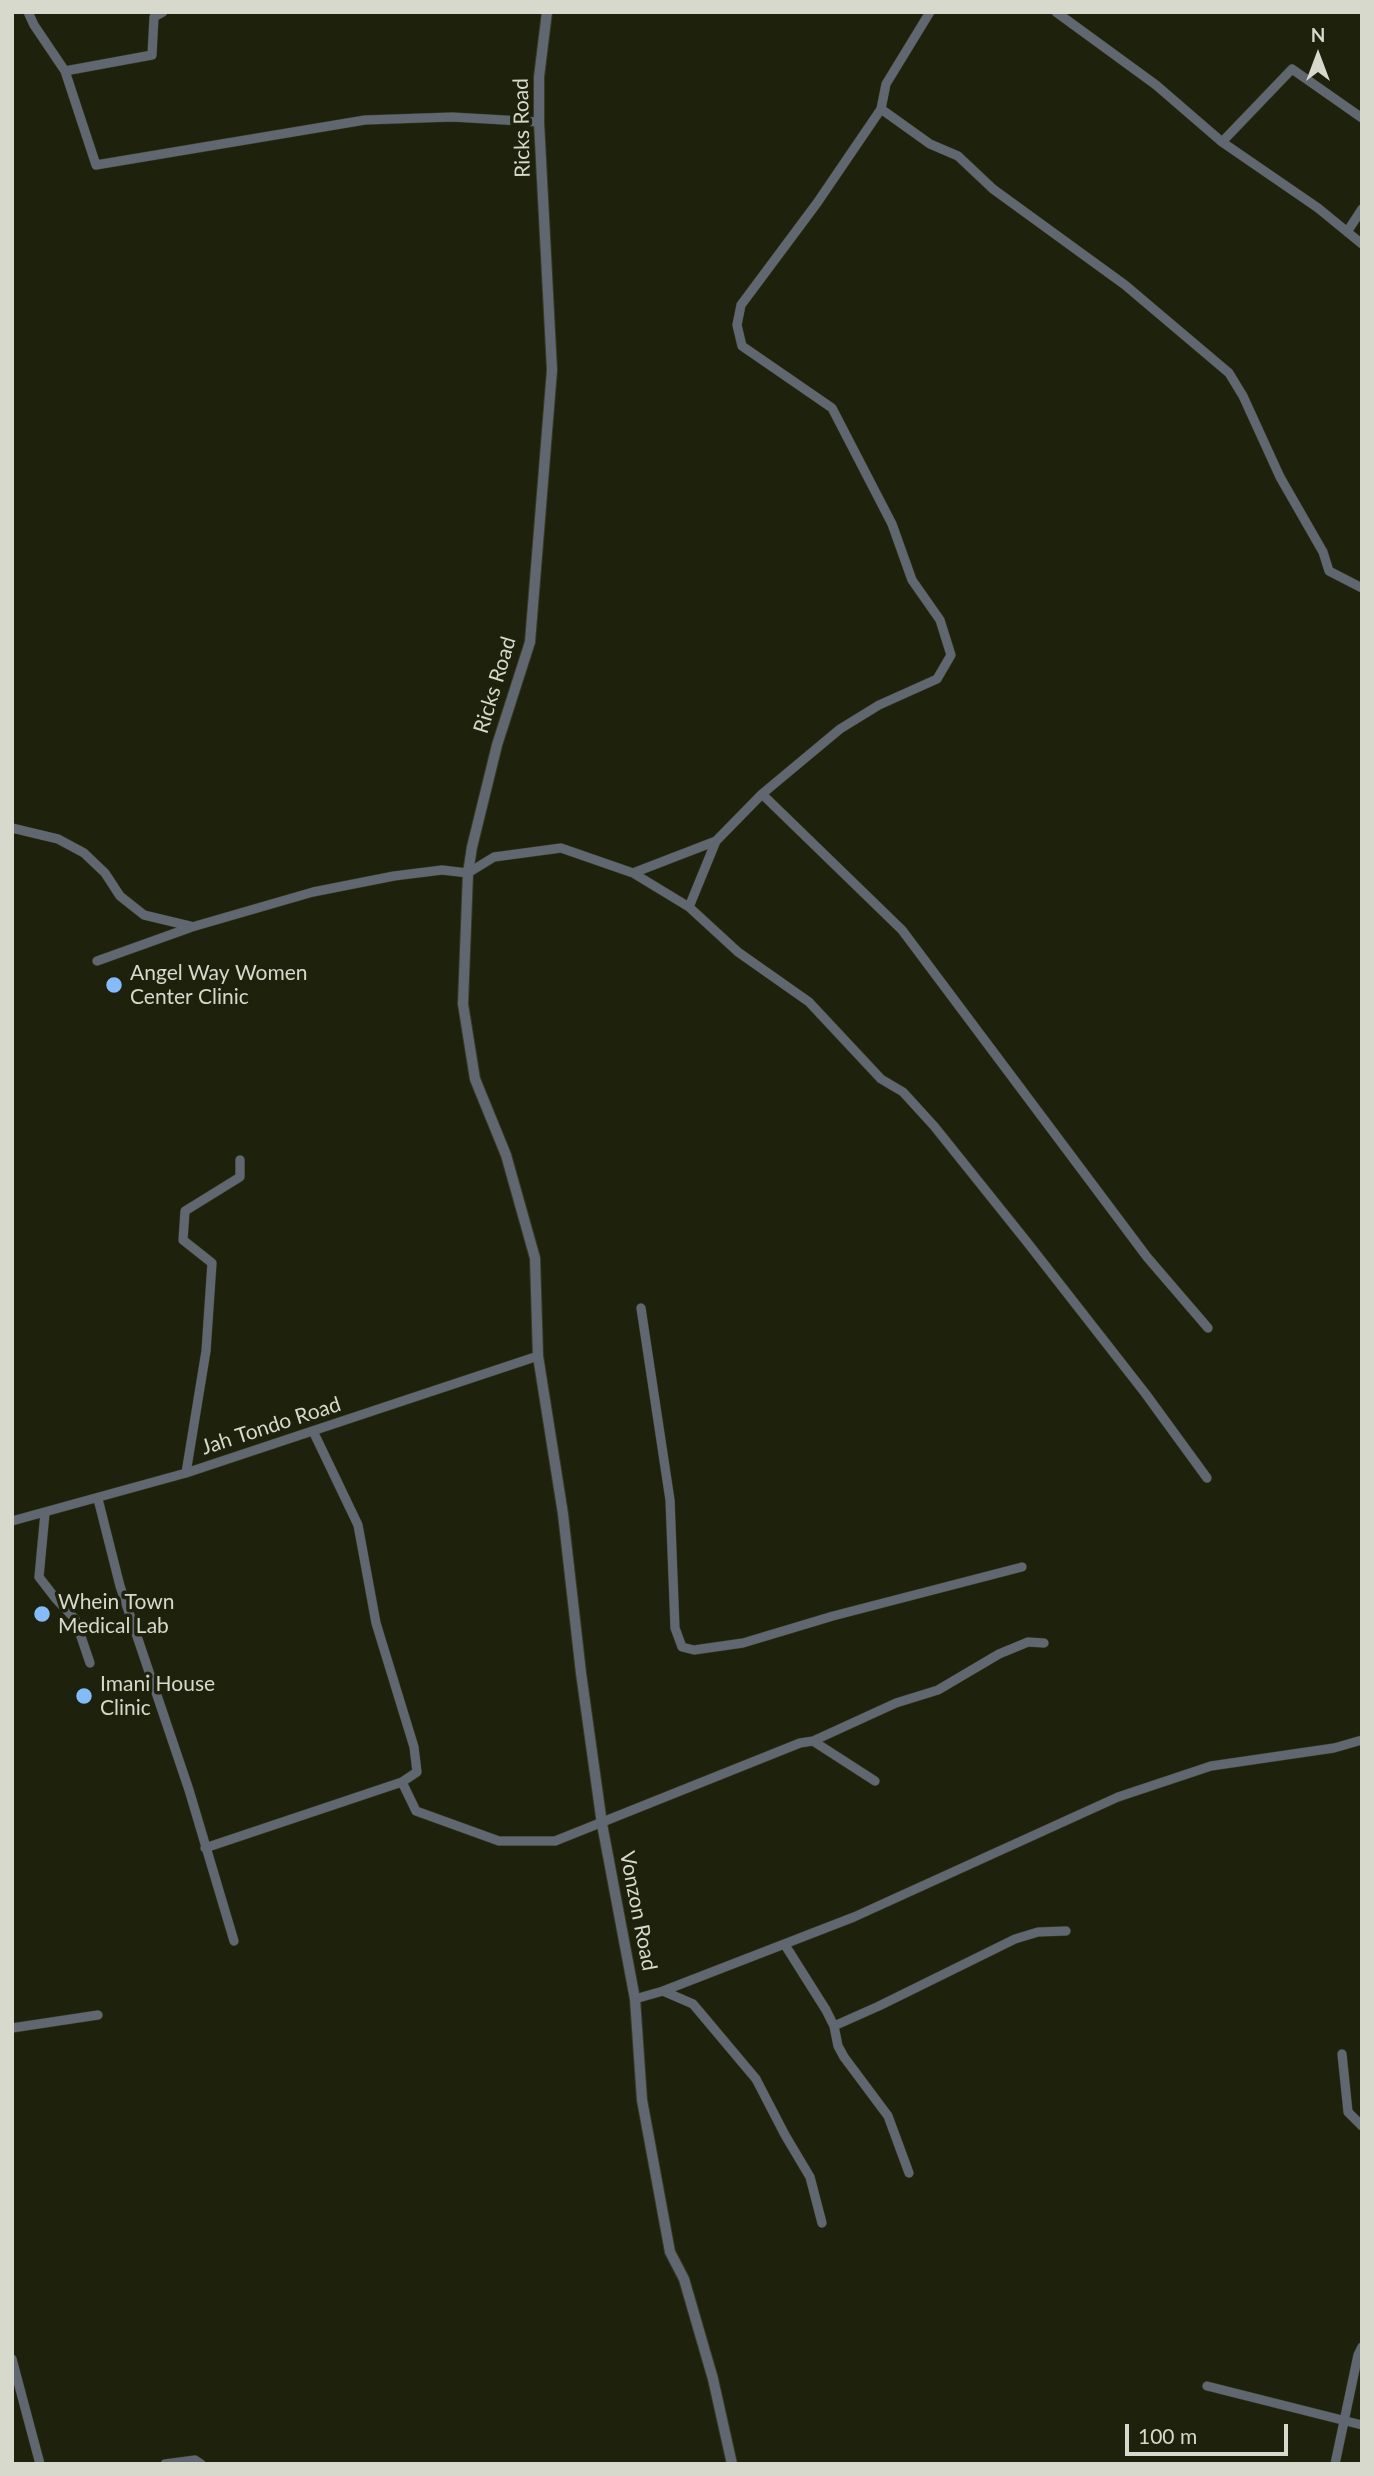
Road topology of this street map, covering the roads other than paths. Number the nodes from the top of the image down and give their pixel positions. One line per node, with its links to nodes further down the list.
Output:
1 (28, 12): 6 (street)
2 (163, 12): 6 (street)
3 (547, 12): 9 (street, Ricks Road)
4 (1056, 12): 10 (street)
5 (925, 14): 7 (street)
6 (65, 71): 9 (street)
7 (881, 108): 14 (street); 15 (street)
8 (1362, 118): 10 (street)
9 (539, 122): 18 (street, Ricks Road)
10 (1222, 142): 12 (street)
11 (1362, 209): 12 (street)
12 (1347, 232): 13 (street)
13 (1362, 244)
14 (1362, 589)
15 (762, 794): 17 (street); 25 (street)
16 (12, 828): 21 (street)
17 (716, 841): 19 (street); 20 (street)
18 (468, 873): 19 (street); 21 (street); 26 (street, Ricks Road)
19 (633, 873): 20 (street)
20 (689, 907): 29 (street)
21 (192, 927): 22 (street)
22 (97, 961)
23 (240, 1160): 28 (street)
24 (641, 1308): 33 (street)
25 (1208, 1328)
26 (538, 1356): 27 (street, Jah Tondo Road); 40 (street, Vonzon Road)
27 (313, 1431): 28 (street, Jah Tondo Road); 39 (street)
28 (186, 1473): 30 (street, Jah Tondo Road)
29 (1207, 1478)
30 (98, 1499): 31 (street, Jah Tondo Road); 41 (street)
31 (45, 1513): 32 (street, Jah Tondo Road); 35 (street)
32 (12, 1521)
33 (1022, 1567)
34 (1044, 1643): 37 (street)
35 (90, 1663)
36 (1362, 1740): 44 (street)
37 (813, 1741): 38 (street); 40 (street)
38 (875, 1781)
39 (402, 1782): 40 (street); 41 (street)
40 (602, 1824): 46 (street, Vonzon Road)
41 (205, 1848): 43 (street)
42 (1066, 1931): 48 (street)
43 (234, 1941)
44 (785, 1945): 45 (street); 48 (street)
45 (663, 1992): 46 (street); 53 (street)
46 (635, 1999): 62 (street, Vonzon Road)
47 (98, 2015): 49 (street)
48 (834, 2025): 52 (street)
49 (12, 2028)
50 (1342, 2054): 51 (street)
51 (1362, 2126)
52 (909, 2173)
53 (822, 2223)
54 (1362, 2347): 57 (street)
55 (12, 2359): 59 (street)
56 (1206, 2386): 57 (street)
57 (1345, 2420): 58 (street); 63 (street)
58 (1362, 2425)
59 (40, 2464)
60 (165, 2464): 61 (street)
61 (201, 2464)
62 (733, 2464)
63 (1335, 2464)

